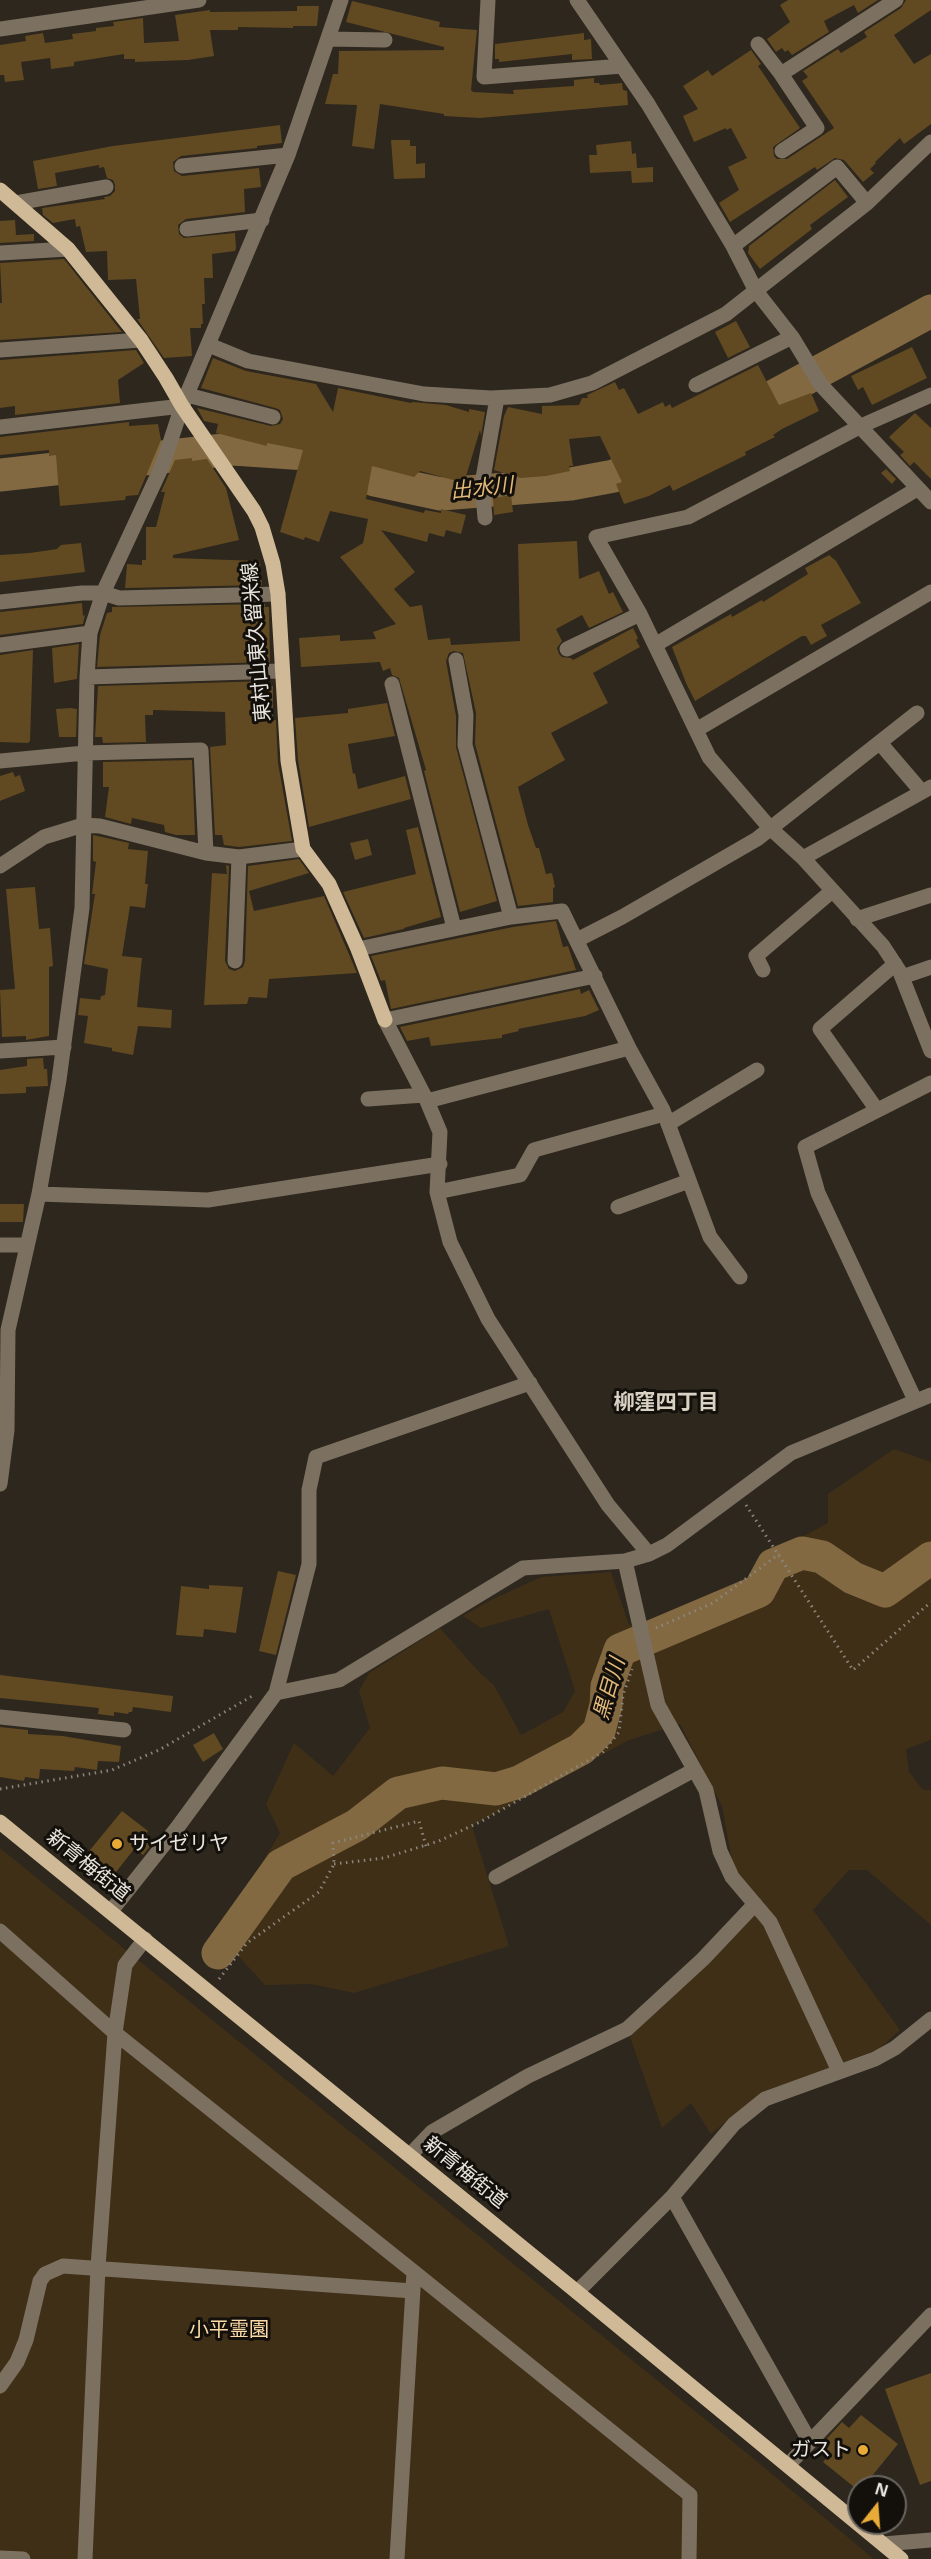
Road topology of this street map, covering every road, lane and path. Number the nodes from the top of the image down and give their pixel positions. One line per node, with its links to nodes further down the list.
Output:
1 (200, 0): 6 (street)
2 (341, 0): 8 (street)
3 (488, 0): 11 (street)
4 (577, 0): 11 (street)
5 (896, 0): 12 (street)
6 (102, 6): 7 (street)
7 (0, 29)
8 (328, 39): 9 (street); 15 (street)
9 (385, 40)
10 (758, 44): 12 (street)
11 (622, 66): 23 (street)
12 (781, 74): 14 (street)
13 (931, 142): 20 (street)
14 (782, 151)
15 (288, 154): 16 (street); 21 (street)
16 (182, 166)
17 (106, 187): 19 (street)
18 (0, 190): 19 (main road, 東村山東久留米線)
19 (16, 203): 24 (main road, 東村山東久留米線)
20 (867, 203): 23 (street); 26 (street)
21 (262, 220): 22 (street); 29 (street)
22 (187, 230)
23 (733, 246): 26 (street)
24 (68, 249): 25 (street); 28 (main road, 東村山東久留米線)
25 (0, 253)
26 (756, 291): 27 (street); 33 (street)
27 (792, 337): 31 (street); 36 (street)
28 (141, 340): 30 (street); 34 (main road, 東村山東久留米線)
29 (209, 345): 33 (street); 34 (street)
30 (0, 350)
31 (696, 385)
32 (931, 395): 36 (street)
33 (497, 398): 40 (street)
34 (184, 400): 35 (street); 37 (street); 42 (street); 43 (main road, 東村山東久留米線)
35 (273, 417)
36 (861, 426): 38 (street); 45 (street)
37 (0, 427)
38 (917, 489): 39 (street); 48 (street)
39 (931, 502)
40 (485, 518)
41 (931, 592): 55 (street)
42 (103, 593): 43 (street); 44 (street); 46 (street)
43 (278, 594): 51 (main road, 東村山東久留米線)
44 (0, 602)
45 (640, 614): 48 (street); 49 (street)
46 (90, 633): 47 (street); 52 (street)
47 (0, 645)
48 (655, 645): 55 (street)
49 (567, 649)
50 (456, 660): 69 (street)
51 (281, 672): 52 (street); 62 (main road, 東村山東久留米線)
52 (87, 678): 57 (street)
53 (392, 684): 71 (street)
54 (917, 713): 56 (street)
55 (696, 730): 61 (street)
56 (880, 744): 59 (street); 61 (street)
57 (85, 753): 58 (street); 60 (street); 63 (street)
58 (0, 762)
59 (929, 789): 65 (street)
60 (83, 825): 63 (street); 66 (street); 80 (street)
61 (770, 828): 65 (street); 72 (street)
62 (303, 849): 64 (street); 73 (main road, 東村山東久留米線)
63 (206, 853): 64 (street)
64 (239, 857): 74 (street)
65 (803, 858): 67 (street)
66 (0, 866)
67 (832, 891): 70 (street); 76 (street)
68 (931, 895): 70 (street)
69 (512, 917): 71 (street); 72 (street)
70 (857, 919): 77 (street)
71 (454, 928): 73 (street)
72 (577, 940): 78 (street)
73 (358, 949): 79 (main road, 東村山東久留米線)
74 (236, 961)
75 (931, 967): 77 (street)
76 (763, 970)
77 (898, 971): 83 (street); 88 (street)
78 (595, 976): 79 (street); 81 (street)
79 (386, 1020): 86 (street)
80 (64, 1047): 82 (street); 93 (street)
81 (629, 1048): 86 (street); 89 (street)
82 (0, 1051)
83 (931, 1051)
84 (757, 1070): 89 (street)
85 (931, 1083): 88 (street)
86 (425, 1098): 87 (street); 90 (street)
87 (368, 1099)
88 (878, 1110): 101 (street)
89 (666, 1119): 91 (street); 92 (street)
90 (440, 1164): 92 (street); 93 (street)
91 (689, 1181): 94 (street); 97 (street)
92 (437, 1192): 99 (street)
93 (39, 1194): 96 (street)
94 (618, 1207)
95 (0, 1245): 96 (street)
96 (26, 1245): 98 (street)
97 (740, 1277)
98 (4, 1330): 102 (street)
99 (530, 1383): 104 (street); 110 (street)
100 (931, 1395): 101 (street)
101 (915, 1400): 103 (street)
102 (0, 1484)
103 (737, 1492): 104 (street); 105 (path)
104 (650, 1554): 106 (street)
105 (779, 1554): 107 (path); 108 (path)
106 (625, 1562): 108 (street); 110 (street)
107 (931, 1602)
108 (641, 1640): 113 (street)
109 (634, 1662): 116 (path)
110 (276, 1693): 114 (path); 120 (street)
111 (0, 1717): 112 (street)
112 (124, 1730)
113 (694, 1770): 118 (street); 119 (street)
114 (0, 1789)
115 (0, 1822): 120 (main road, 新青梅街道)
116 (426, 1845): 117 (path); 117 (path)
117 (334, 1864): 123 (path)
118 (496, 1877)
119 (755, 1904): 126 (street); 127 (street)
120 (111, 1911): 122 (main road, 新青梅街道)
121 (0, 1932): 125 (street)
122 (145, 1939): 123 (main road, 新青梅街道); 125 (street)
123 (210, 1992): 127 (main road, 新青梅街道)
124 (931, 2019): 126 (street)
125 (115, 2033): 129 (street); 130 (street)
126 (839, 2071): 128 (street)
127 (410, 2155): 132 (main road, 新青梅街道)
128 (672, 2198): 132 (street); 135 (street)
129 (98, 2267): 131 (street); 134 (street); 141 (street)
130 (414, 2272): 131 (street); 143 (street)
131 (413, 2291): 142 (street)
132 (577, 2292): 136 (main road, 新青梅街道)
133 (931, 2315): 135 (street)
134 (0, 2386)
135 (810, 2442): 136 (street)
136 (788, 2465): 138 (main road, 新青梅街道)
137 (931, 2540): 138 (street)
138 (883, 2544): 144 (main road, 新青梅街道)
139 (0, 2558): 140 (street)
140 (23, 2559)
141 (85, 2559)
142 (397, 2559)
143 (689, 2559)
144 (901, 2559)

